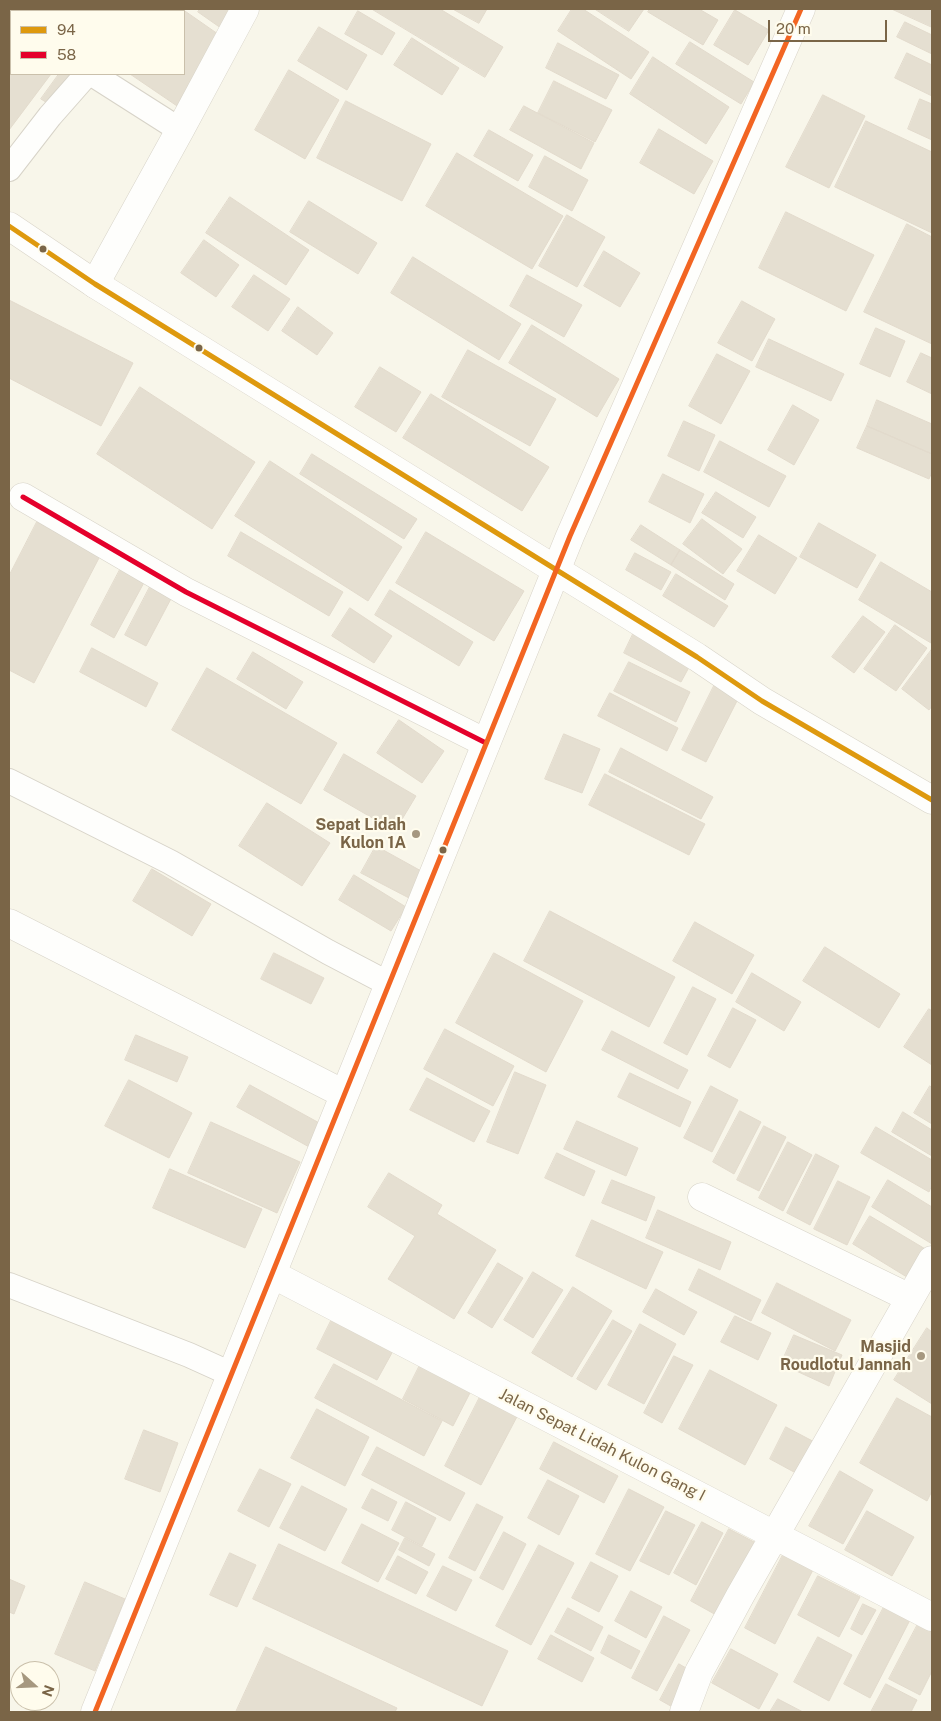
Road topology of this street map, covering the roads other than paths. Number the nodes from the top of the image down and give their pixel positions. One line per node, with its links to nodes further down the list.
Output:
1 (245, 9): 5 (street)
2 (802, 9): 10 (street)
3 (86, 75): 6 (lane)
4 (94, 75): 5 (lane)
5 (180, 130): 8 (street)
6 (9, 169)
7 (9, 226): 8 (street)
8 (95, 284): 10 (street)
9 (23, 497): 11 (street)
10 (556, 570): 11 (street); 13 (street)
11 (486, 743): 15 (street)
12 (9, 781): 15 (lane)
13 (932, 800)
14 (9, 923): 16 (street)
15 (389, 984): 16 (street)
16 (344, 1094): 19 (street)
17 (702, 1197): 21 (street)
18 (932, 1260): 21 (street)
19 (272, 1274): 22 (street); 23 (street, Jalan Sepat Lidah Kulon Gang I)
20 (9, 1284): 22 (lane)
21 (910, 1298): 23 (street)
22 (231, 1374): 25 (street)
23 (776, 1535): 24 (street, Jalan Sepat Lidah Kulon Gang I); 26 (street)
24 (932, 1617)
25 (95, 1712)
26 (684, 1712)

